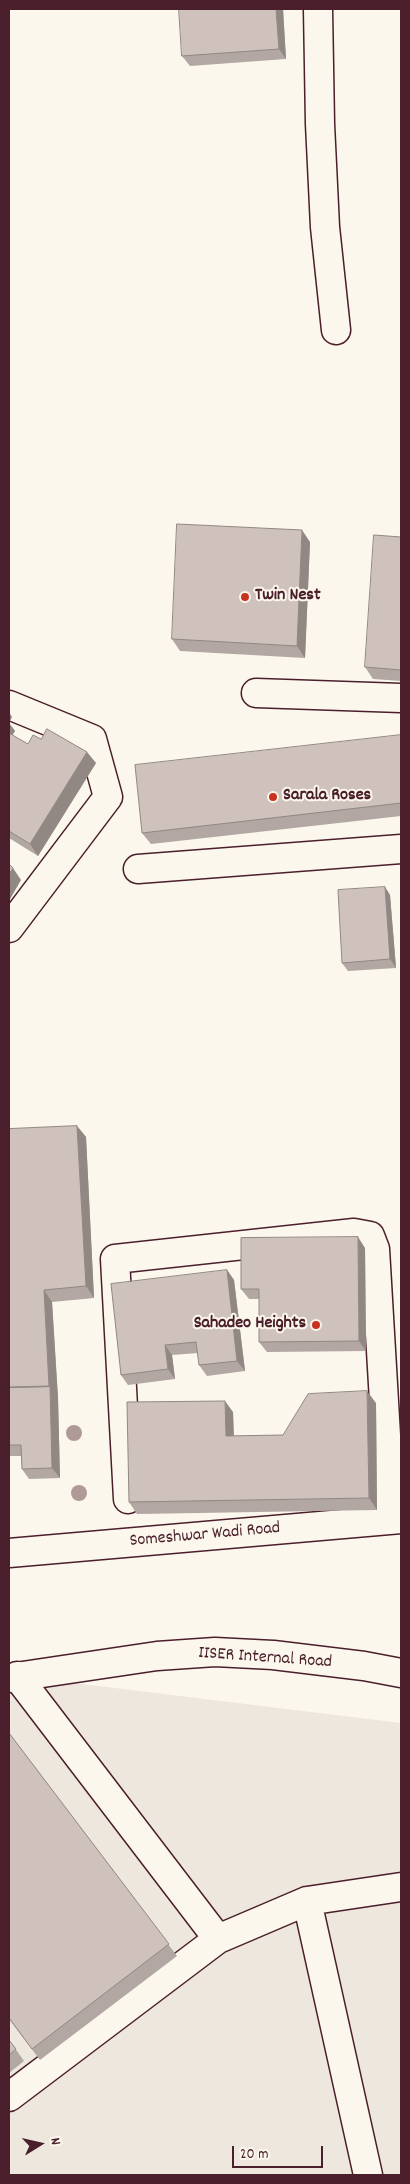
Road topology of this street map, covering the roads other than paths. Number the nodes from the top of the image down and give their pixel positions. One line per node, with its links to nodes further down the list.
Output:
1 (318, 9): 2 (street)
2 (336, 330)
3 (256, 693): 4 (street)
4 (401, 698)
5 (9, 705): 8 (street)
6 (401, 849): 7 (street)
7 (138, 869)
8 (9, 928)
9 (128, 1499): 10 (street)
10 (396, 1519): 11 (street, Someshwar Wadi Road)
11 (9, 1553)
12 (401, 1674): 13 (street, IISER Internal Road)
13 (13, 1677): 16 (street)
14 (401, 1887): 15 (street)
15 (307, 1901): 16 (street); 18 (street)
16 (218, 1939): 17 (street)
17 (9, 2097)
18 (368, 2175)

